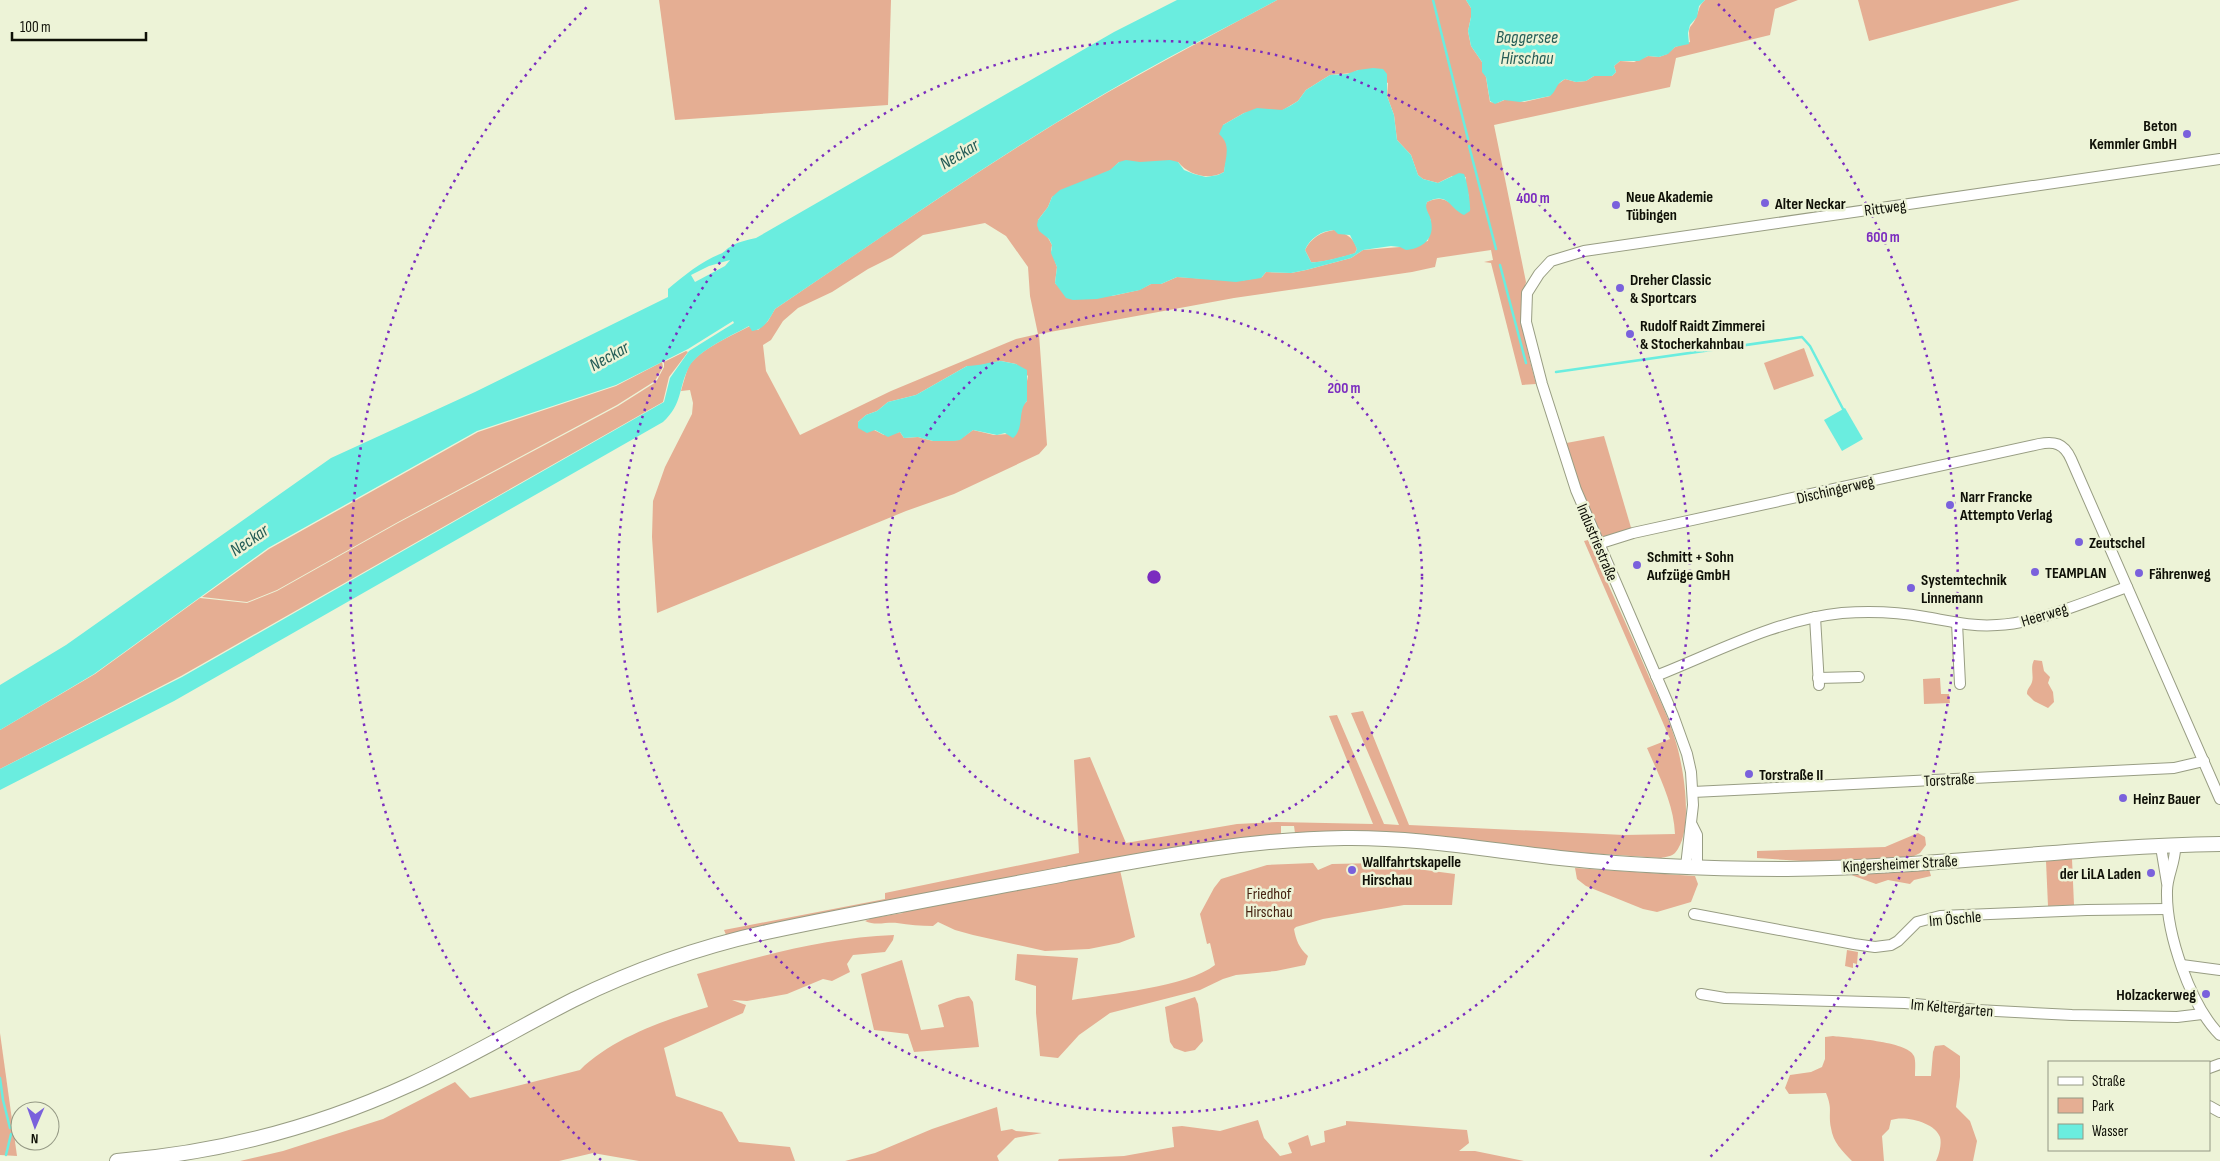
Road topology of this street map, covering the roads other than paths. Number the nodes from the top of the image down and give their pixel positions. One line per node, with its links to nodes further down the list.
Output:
1 (2220, 158): 2 (street, Rittweg)
2 (1551, 261): 3 (street, Industriestraße)
3 (1598, 544): 4 (street, Dischingerweg); 7 (street, Industriestraße)
4 (2127, 587): 6 (street, Heerweg); 10 (street)
5 (1815, 617): 6 (street, Heerweg); 7 (street, Heerweg); 8 (street)
6 (1958, 623): 9 (street)
7 (1656, 676): 11 (street, Industriestraße)
8 (1860, 677)
9 (1960, 684)
10 (2204, 762): 11 (street, Torstraße); 12 (street)
11 (1693, 792): 15 (street, Industriestraße)
12 (2220, 797)
13 (2220, 844): 14 (main road, Kingersheimer Straße)
14 (2168, 846): 15 (main road, Kingersheimer Straße); 16 (street)
15 (1691, 867): 23 (main road, Kingersheimer Straße)
16 (2167, 909): 17 (street, Im Öschle); 18 (street)
17 (1694, 914)
18 (2182, 965): 19 (street); 21 (street)
19 (2220, 970)
20 (1701, 994): 21 (street, Im Keltergarten)
21 (2202, 1014): 22 (street)
22 (2220, 1035)
23 (116, 1161)

